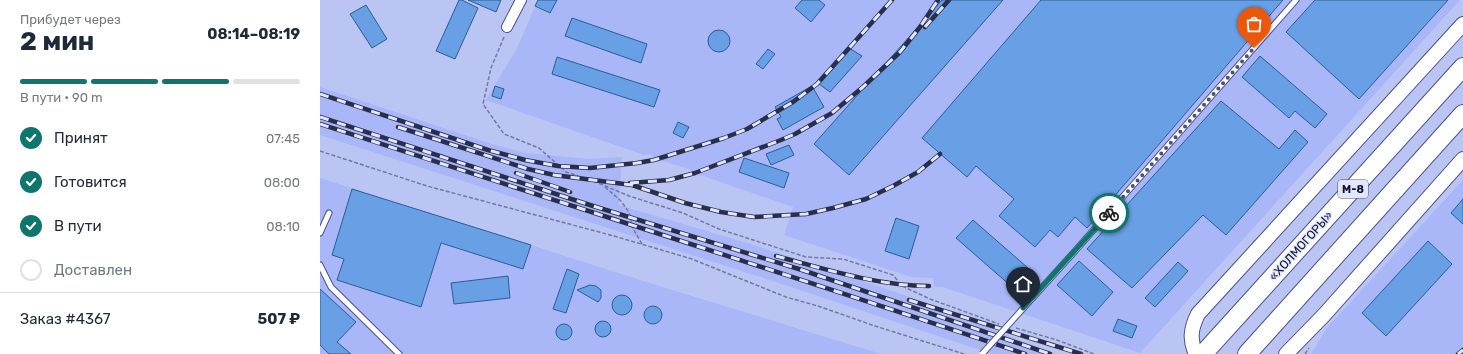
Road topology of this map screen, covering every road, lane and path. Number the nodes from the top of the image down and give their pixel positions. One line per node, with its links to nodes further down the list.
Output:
1 (521, 0): 4 (street)
2 (1296, 0): 18 (lane, bridge)
3 (1463, 24): 20 (street)
4 (507, 27): 9 (path)
5 (1463, 67): 21 (highway, «ХОЛМОГОРЫ» / М-8)
6 (1463, 114): 22 (highway, М-8)
7 (320, 151): 12 (path)
8 (1463, 159): 23 (street)
9 (603, 185): 12 (path); 14 (path)
10 (329, 213): 11 (lane)
11 (320, 232)
12 (642, 244): 17 (path)
13 (320, 265): 16 (lane)
14 (1004, 325)
15 (1010, 327): 19 (path)
16 (400, 354)
17 (964, 354)
18 (982, 354)
19 (1094, 354)
20 (1196, 354)
21 (1203, 354)
22 (1247, 354)
23 (1286, 354)

